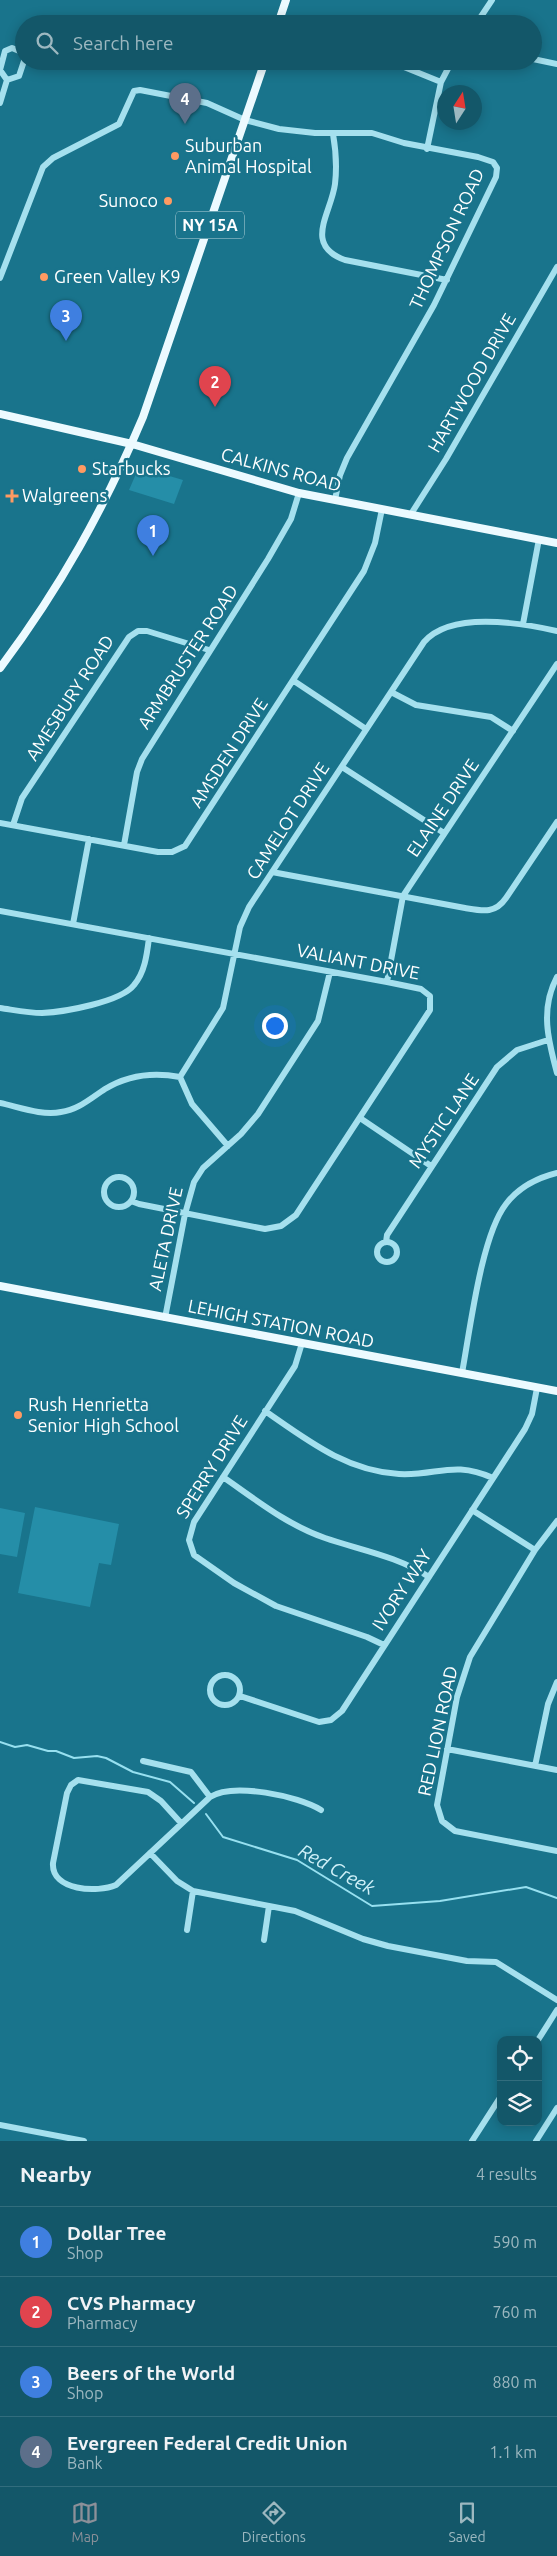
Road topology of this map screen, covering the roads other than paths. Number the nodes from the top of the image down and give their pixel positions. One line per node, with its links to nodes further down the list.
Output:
1 (286, 0): 3 (main road)
2 (492, 0): 4 (street)
3 (281, 15)
4 (482, 15)
5 (15, 49): 12 (street)
6 (542, 61): 7 (street)
7 (557, 64)
8 (21, 70): 12 (street)
9 (262, 70): 15 (main road, NY 15A)
10 (411, 70): 13 (street)
11 (447, 70): 13 (street)
12 (7, 80): 14 (street)
13 (441, 82): 17 (street)
14 (0, 103)
15 (245, 120): 16 (street, THOMPSON ROAD); 19 (street, THOMPSON ROAD); 22 (main road, NY 15A)
16 (333, 134): 17 (street, THOMPSON ROAD); 20 (street)
17 (427, 149): 20 (street, THOMPSON ROAD)
18 (557, 267): 26 (street, HARTWOOD DRIVE)
19 (0, 278)
20 (446, 280): 24 (street, THOMPSON ROAD)
21 (0, 414): 22 (main road, CALKINS ROAD)
22 (132, 444): 23 (main road, CALKINS ROAD); 33 (main road, NY 15A)
23 (299, 493): 24 (main road, CALKINS ROAD); 31 (street, ARMBRUSTER ROAD)
24 (336, 500): 25 (main road, CALKINS ROAD)
25 (382, 509): 26 (main road, CALKINS ROAD); 34 (street, AMSDEN DRIVE)
26 (411, 514): 27 (main road, CALKINS ROAD)
27 (539, 539): 28 (main road, CALKINS ROAD); 29 (street)
28 (557, 543)
29 (523, 624): 30 (street, CAMELOT DRIVE); 35 (street, CAMELOT DRIVE)
30 (557, 631)
31 (209, 650): 41 (street, AMESBURY ROAD); 44 (street, ARMBRUSTER ROAD)
32 (557, 664): 37 (street, ELAINE DRIVE)
33 (0, 668)
34 (294, 681): 36 (street); 44 (street, AMSDEN DRIVE)
35 (391, 692): 36 (street, CAMELOT DRIVE); 37 (street)
36 (366, 730): 38 (street, CAMELOT DRIVE)
37 (513, 731): 42 (street, ELAINE DRIVE)
38 (342, 766): 42 (street); 45 (street, CAMELOT DRIVE)
39 (557, 822): 46 (street)
40 (0, 823): 41 (street, AMSDEN DRIVE)
41 (13, 825): 43 (street, AMSDEN DRIVE)
42 (444, 833): 46 (street, ELAINE DRIVE)
43 (89, 839): 44 (street, AMSDEN DRIVE); 48 (street)
44 (124, 846)
45 (272, 872): 46 (street); 50 (street, CAMELOT DRIVE)
46 (403, 896): 53 (street, ELAINE DRIVE)
47 (0, 911): 48 (street, VALIANT DRIVE)
48 (73, 924): 49 (street, VALIANT DRIVE)
49 (149, 938): 50 (street, VALIANT DRIVE); 54 (street)
50 (235, 953): 51 (street, VALIANT DRIVE); 57 (street, CAMELOT DRIVE)
51 (330, 972): 53 (street, VALIANT DRIVE); 60 (street, ALETA DRIVE)
52 (557, 977): 55 (street)
53 (387, 982): 59 (street, VALIANT DRIVE)
54 (0, 1008)
55 (548, 1040): 56 (street); 61 (street, MYSTIC LANE)
56 (557, 1073)
57 (180, 1076): 58 (street); 60 (street)
58 (0, 1104)
59 (360, 1118): 61 (street); 64 (street, VALIANT DRIVE)
60 (228, 1146): 64 (street, ALETA DRIVE)
61 (431, 1166): 65 (street, MYSTIC LANE)
62 (557, 1173): 69 (street)
63 (131, 1200): 63 (street, VALIANT DRIVE); 64 (street, VALIANT DRIVE)
64 (185, 1214): 67 (street, ALETA DRIVE)
65 (386, 1242)
66 (0, 1286): 67 (main road, LEHIGH STATION ROAD)
67 (165, 1318): 68 (main road, LEHIGH STATION ROAD)
68 (302, 1343): 69 (main road, LEHIGH STATION ROAD); 72 (street, SPERRY DRIVE)
69 (462, 1373): 70 (main road, LEHIGH STATION ROAD)
70 (537, 1388): 71 (main road, LEHIGH STATION ROAD); 74 (street, IVORY WAY)
71 (557, 1392)
72 (265, 1411): 73 (street, SPERRY DRIVE); 74 (street)
73 (223, 1476): 78 (street); 79 (street, SPERRY DRIVE)
74 (493, 1478): 75 (street, IVORY WAY)
75 (472, 1510): 77 (street); 78 (street, IVORY WAY)
76 (557, 1521): 77 (street, RED LION ROAD)
77 (535, 1550): 82 (street, RED LION ROAD)
78 (429, 1577): 79 (street, IVORY WAY)
79 (384, 1645): 81 (street, IVORY WAY)
80 (557, 1682): 84 (street)
81 (240, 1696): 81 (street)
82 (447, 1749): 84 (street); 89 (street, RED LION ROAD)
83 (143, 1761): 86 (street)
84 (534, 1766): 85 (street)
85 (557, 1770)
86 (210, 1796): 87 (street); 88 (street)
87 (321, 1810)
88 (181, 1823): 90 (street); 90 (street)
89 (557, 1851)
90 (150, 1853): 91 (street)
91 (193, 1891): 92 (street); 93 (street)
92 (269, 1906): 94 (street); 95 (street)
93 (187, 1930)
94 (264, 1940)
95 (557, 2000)
96 (557, 2010): 97 (street)
97 (541, 2036)
98 (497, 2102): 102 (street)
99 (557, 2108): 103 (street)
100 (0, 2125): 101 (street)
101 (84, 2141)
102 (472, 2141)
103 (536, 2141)

